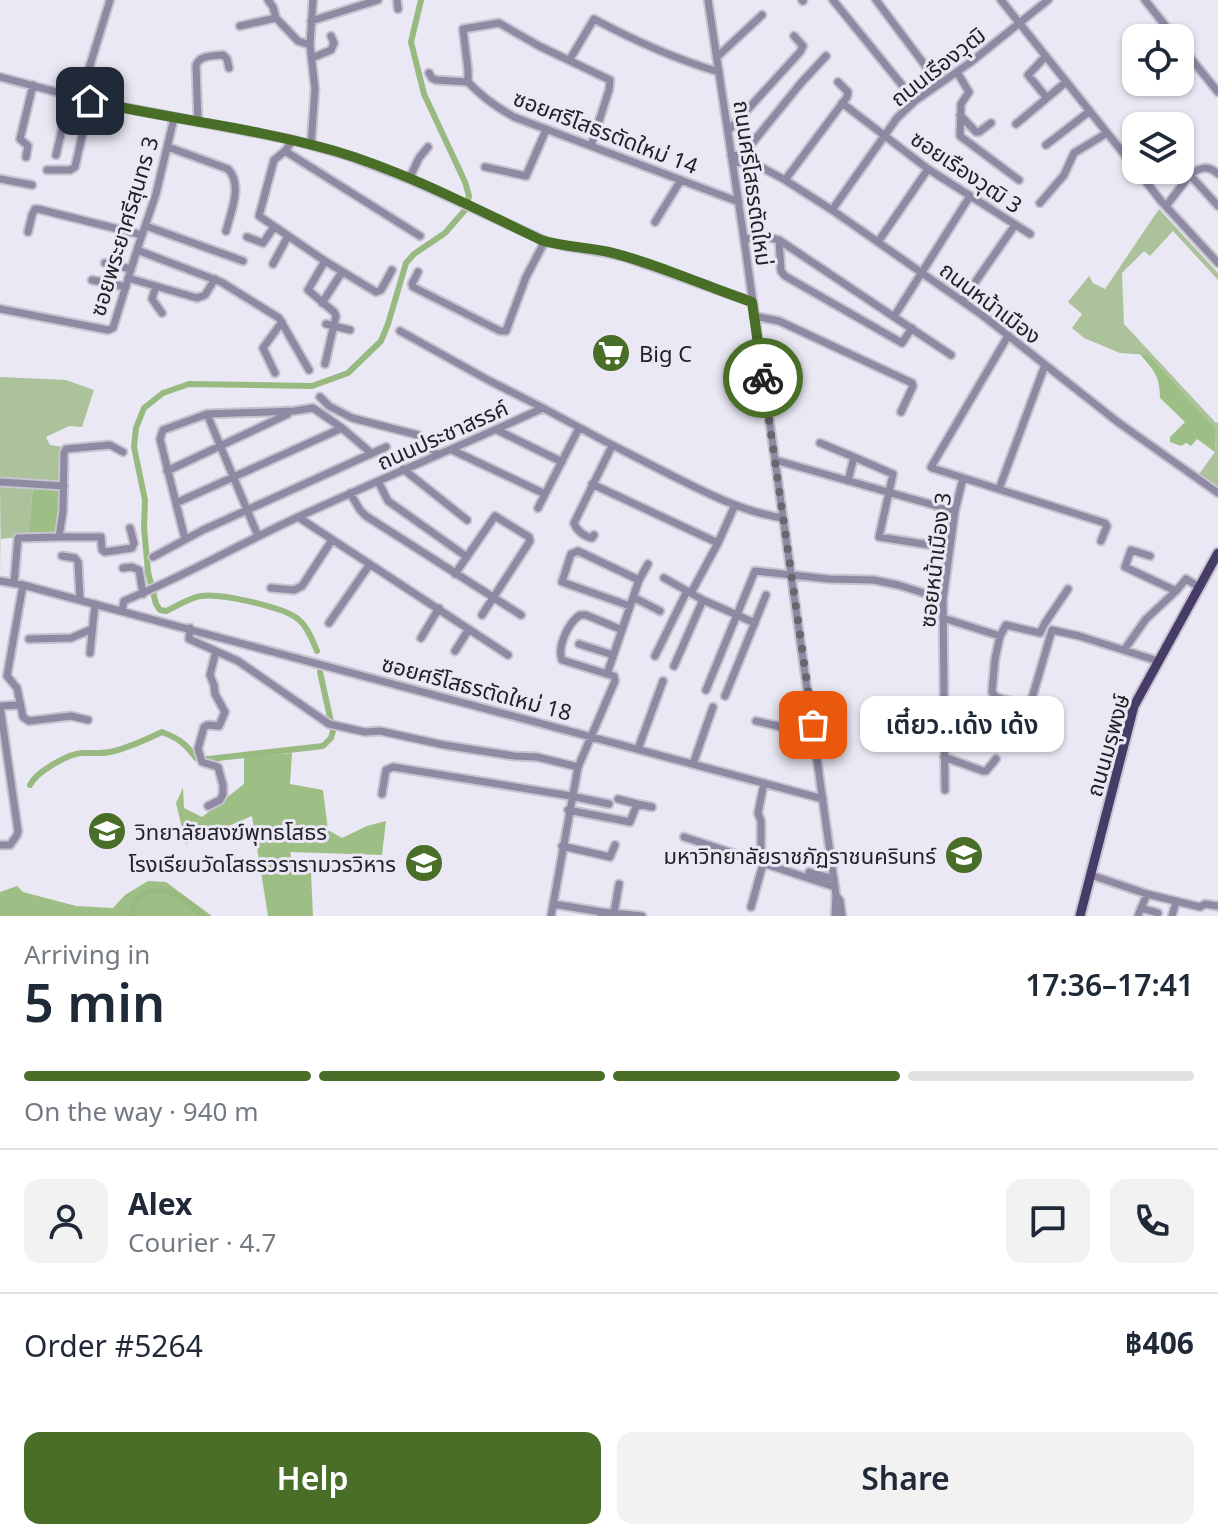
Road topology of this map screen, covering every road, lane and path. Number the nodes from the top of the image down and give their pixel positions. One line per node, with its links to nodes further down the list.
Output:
1 (110, 0): 39 (street)
2 (268, 0): 12 (street)
3 (313, 0): 13 (street)
4 (378, 0): 13 (street)
5 (708, 0): 22 (street, ถนนศรีโสธรตัดใหม่)
6 (833, 0): 40 (street)
7 (876, 0): 34 (street)
8 (1001, 0): 14 (street)
9 (1048, 0): 14 (street, ถนนเรืองวุฒิ)
10 (1145, 0): 15 (street)
11 (762, 15): 22 (street)
12 (276, 18): 16 (street); 19 (street)
13 (311, 21): 19 (street)
14 (1019, 23): 21 (street); 28 (street, ถนนเรืองวุฒิ)
15 (1164, 24)
16 (240, 26)
17 (331, 36): 23 (street)
18 (794, 36): 49 (street)
19 (310, 45): 23 (street)
20 (826, 56): 62 (street)
21 (1046, 56): 33 (street); 38 (street)
22 (717, 57): 27 (street, ถนนศรีโสธรตัดใหม่)
23 (312, 58): 53 (street)
24 (570, 59): 27 (street); 31 (street); 55 (street)
25 (1194, 62): 36 (street)
26 (229, 68): 45 (street)
27 (719, 72): 49 (street, ถนนศรีโสธรตัดใหม่)
28 (957, 72): 34 (street, ถนนเรืองวุฒิ); 43 (street)
29 (429, 73): 31 (street)
30 (0, 79): 35 (street)
31 (468, 82): 48 (street, ซอยศรีโสธรตัดใหม่ 14)
32 (838, 82): 41 (street)
33 (1066, 82): 38 (street); 42 (street)
34 (939, 84): 40 (street, ถนนเรืองวุฒิ)
35 (33, 85): 37 (street); 61 (street)
36 (1218, 92)
37 (70, 96): 39 (street); 60 (street)
38 (1047, 98): 47 (street)
39 (87, 100): 44 (street); 65 (street)
40 (915, 101): 51 (street, ถนนเรืองวุฒิ)
41 (842, 103): 51 (street, ซอยเรืองวุฒิ 3); 72 (street)
42 (1090, 111): 50 (street); 54 (street)
43 (960, 115): 46 (street); 73 (street)
44 (174, 118): 45 (street); 56 (street, ซอยพระยาศรีสุนทร 3)
45 (198, 122): 52 (street)
46 (991, 123)
47 (1016, 124)
48 (546, 130): 55 (street, ซอยศรีโสธรตัดใหม่ 14); 63 (street)
49 (728, 131): 62 (street, ถนนศรีโสธรตัดใหม่)
50 (1107, 133): 59 (street); 79 (street)
51 (884, 137): 64 (street, ซอยเรืองวุฒิ 3); 82 (street, ถนนเรืองวุฒิ)
52 (293, 140): 53 (street); 58 (street)
53 (311, 145): 69 (street)
54 (1046, 145)
55 (591, 146): 71 (street, ซอยศรีโสธรตัดใหม่ 14)
56 (168, 147): 85 (street, ซอยพระยาศรีสุนทร 3); 87 (street)
57 (428, 147): 69 (street)
58 (285, 151): 86 (street); 92 (street)
59 (1122, 152)
60 (56, 155)
61 (26, 157)
62 (732, 158): 72 (street, ถนนหน้าเมือง); 78 (street, ถนนศรีโสธรตัดใหม่)
63 (485, 167)
64 (928, 169): 77 (street, ซอยเรืองวุฒิ 3); 97 (street)
65 (47, 170)
66 (1194, 172): 67 (street)
67 (1218, 174)
68 (0, 179): 76 (street)
69 (409, 179): 96 (street)
70 (1194, 179): 81 (street)
71 (681, 180): 78 (street, ซอยศรีโสธรตัดใหม่ 14); 83 (street)
72 (785, 180): 82 (street, ถนนหน้าเมือง)
73 (1019, 180)
74 (1148, 184): 80 (street)
75 (1183, 184): 80 (street)
76 (32, 185)
77 (970, 196): 84 (street, ซอยเรืองวุฒิ 3); 108 (street)
78 (739, 202): 94 (street, ถนนศรีโสธรตัดใหม่)
79 (1040, 203)
80 (1166, 206): 102 (street)
81 (1218, 206)
82 (832, 210): 97 (street, ถนนหน้าเมือง)
83 (655, 222)
84 (1015, 225): 89 (street, ซอยเรืองวุฒิ 3); 114 (street)
85 (146, 226): 90 (street, ซอยพระยาศรีสุนทร 3); 99 (street)
86 (274, 227): 91 (street); 93 (street)
87 (226, 231)
88 (28, 232): 90 (street)
89 (1030, 234)
90 (142, 235): 98 (street, ซอยพระยาศรีสุนทร 3)
91 (288, 236): 100 (street); 103 (street)
92 (420, 236)
93 (247, 237)
94 (744, 239): 95 (street); 115 (street, ถนนศรีโสธรตัดใหม่)
95 (779, 240): 119 (street); 123 (street)
96 (545, 241): 107 (street); 115 (street)
97 (878, 242): 108 (street, ถนนหน้าเมือง)
98 (137, 250): 104 (street, ซอยพระยาศรีสุนทร 3); 110 (street)
99 (243, 261)
100 (325, 261): 106 (street); 116 (street)
101 (105, 263): 104 (street)
102 (1218, 263)
103 (273, 264)
104 (131, 269): 109 (street, ซอยพระยาศรีสุนทร 3)
105 (392, 270): 106 (street)
106 (342, 272): 116 (street)
107 (418, 272)
108 (922, 273): 114 (street, ถนนหน้าเมือง); 119 (street)
109 (128, 278): 112 (street); 113 (street, ซอยพระยาศรีสุนทร 3)
110 (215, 279): 112 (street); 121 (street)
111 (92, 280): 113 (street)
112 (156, 286): 118 (street)
113 (126, 287): 117 (street, ซอยพระยาศรีสุนทร 3)
114 (962, 301): 126 (street, ถนนหน้าเมือง)
115 (752, 302): 120 (street, ถนนศรีโสธรตัดใหม่)
116 (322, 303): 122 (street)
117 (0, 309)
118 (162, 313)
119 (895, 315): 123 (street)
120 (754, 316): 135 (street); 149 (street, ถนนศรีโสธรตัดใหม่)
121 (282, 322): 130 (street); 131 (street)
122 (330, 325): 124 (street); 128 (street)
123 (912, 328): 127 (street)
124 (350, 330)
125 (400, 331): 133 (street)
126 (1008, 336): 129 (street, ถนนหน้าเมือง); 154 (street, ซอยหน้าเมือง 3)
127 (951, 355)
128 (325, 364)
129 (1045, 365): 160 (street); 163 (street, ถนนหน้าเมือง)
130 (309, 370)
131 (275, 373)
132 (320, 397): 147 (street)
133 (543, 408): 138 (street); 139 (street, ถนนประชาสรรค์)
134 (294, 411): 136 (street); 137 (street); 141 (street)
135 (901, 412)
136 (207, 414): 141 (street); 152 (street)
137 (342, 428): 146 (street); 153 (street)
138 (579, 428): 142 (street); 150 (street)
139 (497, 430): 144 (street, ถนนประชาสรรค์); 150 (street)
140 (820, 443): 148 (street)
141 (221, 446): 152 (street); 153 (street)
142 (612, 446): 158 (street); 166 (street)
143 (386, 447): 146 (street)
144 (452, 450): 147 (street, ถนนประชาสรรค์); 164 (street)
145 (123, 452): 159 (street)
146 (371, 453): 168 (street)
147 (438, 455): 151 (street, ถนนประชาสรรค์)
148 (854, 457): 156 (street); 162 (street)
149 (775, 460): 156 (street); 171 (street, ถนนศรีโสธรตัดใหม่)
150 (562, 462): 164 (street)
151 (403, 469): 155 (street, ถนนประชาสรรค์); 172 (street)
152 (167, 471): 165 (street)
153 (234, 478): 165 (street); 168 (street)
154 (963, 478): 160 (street, ซอยหน้าเมือง 3); 169 (street, ซอยหน้าเมือง 3)
155 (378, 481): 161 (street, ถนนประชาสรรค์); 186 (street)
156 (848, 481): 162 (street)
157 (0, 482): 159 (street)
158 (592, 484): 174 (street); 180 (street)
159 (64, 486): 176 (street)
160 (999, 489): 179 (street, ซอยหน้าเมือง 3)
161 (350, 493): 170 (street, ถนนประชาสรรค์); 190 (street)
162 (889, 493): 169 (street); 181 (street)
163 (1218, 493)
164 (545, 494): 167 (street)
165 (176, 503): 177 (street)
166 (735, 505): 171 (street); 180 (street)
167 (538, 508)
168 (248, 510): 175 (street); 177 (street)
169 (955, 511): 181 (street, ซอยหน้าเมือง 3)
170 (298, 517): 175 (street, ถนนประชาสรรค์); 178 (street)
171 (783, 518): 191 (street, ถนนศรีโสธรตัดใหม่)
172 (467, 520)
173 (130, 528): 176 (street)
174 (594, 535)
175 (258, 536): 202 (street, ถนนประชาสรรค์)
176 (59, 537): 195 (street)
177 (185, 539): 185 (street)
178 (332, 540): 187 (street); 198 (street)
179 (1101, 541)
180 (718, 543): 201 (street)
181 (949, 548): 206 (street, ซอยหน้าเมือง 3)
182 (1218, 553): 197 (main road, ถนนมรุพงษ์)
183 (62, 556): 207 (street)
184 (1150, 556): 200 (street)
185 (153, 557)
186 (467, 557): 190 (street); 204 (street)
187 (370, 564): 211 (street); 218 (street)
188 (648, 564): 193 (street)
189 (123, 568): 202 (street)
190 (455, 574): 204 (street)
191 (793, 576): 206 (street); 216 (street); 248 (street, ถนนศรีโสธรตัดใหม่)
192 (664, 578): 201 (street)
193 (639, 580): 205 (street); 210 (street)
194 (0, 581): 195 (street, ซอยศรีโสธรตัดใหม่ 18)
195 (14, 583): 196 (street, ซอยศรีโสธรตัดใหม่ 18)
196 (23, 585): 207 (street, ซอยศรีโสธรตัดใหม่ 18); 246 (street)
197 (1199, 587): 200 (street); 237 (main road, ถนนมรุพงษ์)
198 (271, 588)
199 (1068, 589): 221 (street)
200 (1176, 591): 230 (street)
201 (689, 592): 208 (street); 236 (street)
202 (144, 593): 212 (street, ถนนประชาสรรค์)
203 (766, 595): 219 (street)
204 (494, 597): 214 (street); 215 (street)
205 (633, 597): 210 (street); 213 (street)
206 (943, 599): 217 (street, ซอยหน้าเมือง 3)
207 (80, 600): 209 (street, ซอยศรีโสธรตัดใหม่ 18)
208 (703, 600): 216 (street); 238 (street)
209 (95, 604): 212 (street, ซอยศรีโสธรตัดใหม่ 18); 222 (street)
210 (630, 606): 224 (street)
211 (439, 608): 223 (street); 227 (street)
212 (122, 611): 220 (street, ซอยศรีโสธรตัดใหม่ 18)
213 (660, 611)
214 (482, 615)
215 (521, 615)
216 (736, 615): 219 (street); 241 (street)
217 (943, 618): 226 (street); 251 (street, ซอยหน้าเมือง 3)
218 (329, 623)
219 (755, 623): 242 (street)
220 (190, 628): 231 (street); 249 (street, ซอยศรีโสธรตัดใหม่ 18)
221 (1042, 628): 225 (street); 226 (street)
222 (92, 629): 228 (street); 233 (street)
223 (469, 629): 232 (street); 234 (street)
224 (622, 630): 235 (street); 239 (street)
225 (1052, 630): 226 (street); 230 (street)
226 (1000, 636)
227 (421, 638)
228 (29, 639)
229 (579, 644): 235 (street)
230 (1124, 650): 237 (street)
231 (216, 651): 254 (street); 263 (street)
232 (455, 651)
233 (90, 653)
234 (508, 655)
235 (613, 655): 239 (street)
236 (655, 656)
237 (1158, 661): 272 (main road, ถนนมรุพงษ์)
238 (674, 666)
239 (607, 674): 249 (street)
240 (663, 681): 250 (street)
241 (706, 690)
242 (725, 696)
243 (18, 705): 244 (street)
244 (0, 706): 267 (street)
245 (713, 707): 253 (street)
246 (88, 720)
247 (756, 721): 248 (street)
248 (813, 725): 260 (street, ถนนศรีโสธรตัดใหม่)
249 (592, 737): 250 (street, ซอยศรีโสธรตัดใหม่ 18); 254 (street)
250 (638, 749): 253 (street, ซอยศรีโสธรตัดใหม่ 18)
251 (944, 757): 252 (street); 256 (street, ซอยหน้าเมือง 3)
252 (996, 759)
253 (693, 764): 255 (street, ซอยศรีโสธรตัดใหม่ 18)
254 (578, 767): 258 (street)
255 (764, 783): 260 (street, ซอยศรีโสธรตัดใหม่ 18); 270 (street)
256 (945, 790)
257 (382, 794): 258 (street)
258 (571, 796): 261 (street); 265 (street)
259 (618, 799): 262 (street)
260 (823, 799): 274 (street, ถนนศรีโสธรตัดใหม่)
261 (609, 804)
262 (637, 804): 264 (street); 265 (street)
263 (208, 806)
264 (652, 807)
265 (568, 810): 269 (street)
266 (684, 837): 270 (street)
267 (0, 845)
268 (615, 845): 269 (street)
269 (562, 846): 277 (street)
270 (762, 863): 274 (street); 279 (street)
271 (809, 872): 274 (street)
272 (1091, 875): 275 (street); 288 (main road, ถนนมรุพงษ์)
273 (619, 884): 281 (street)
274 (835, 887): 286 (street, ถนนศรีโสธรตัดใหม่); 287 (street, ถนนศรีโสธรตัดใหม่)
275 (1147, 894): 276 (street); 280 (street)
276 (1176, 902): 278 (street); 289 (street)
277 (553, 904): 283 (street); 284 (street)
278 (1218, 906)
279 (751, 907)
280 (1139, 912): 282 (street)
281 (614, 913): 283 (street); 285 (street)
282 (1158, 913)
283 (601, 914)
284 (551, 916)
285 (642, 916)
286 (835, 916)
287 (842, 916)
288 (1080, 916)
289 (1172, 916)

